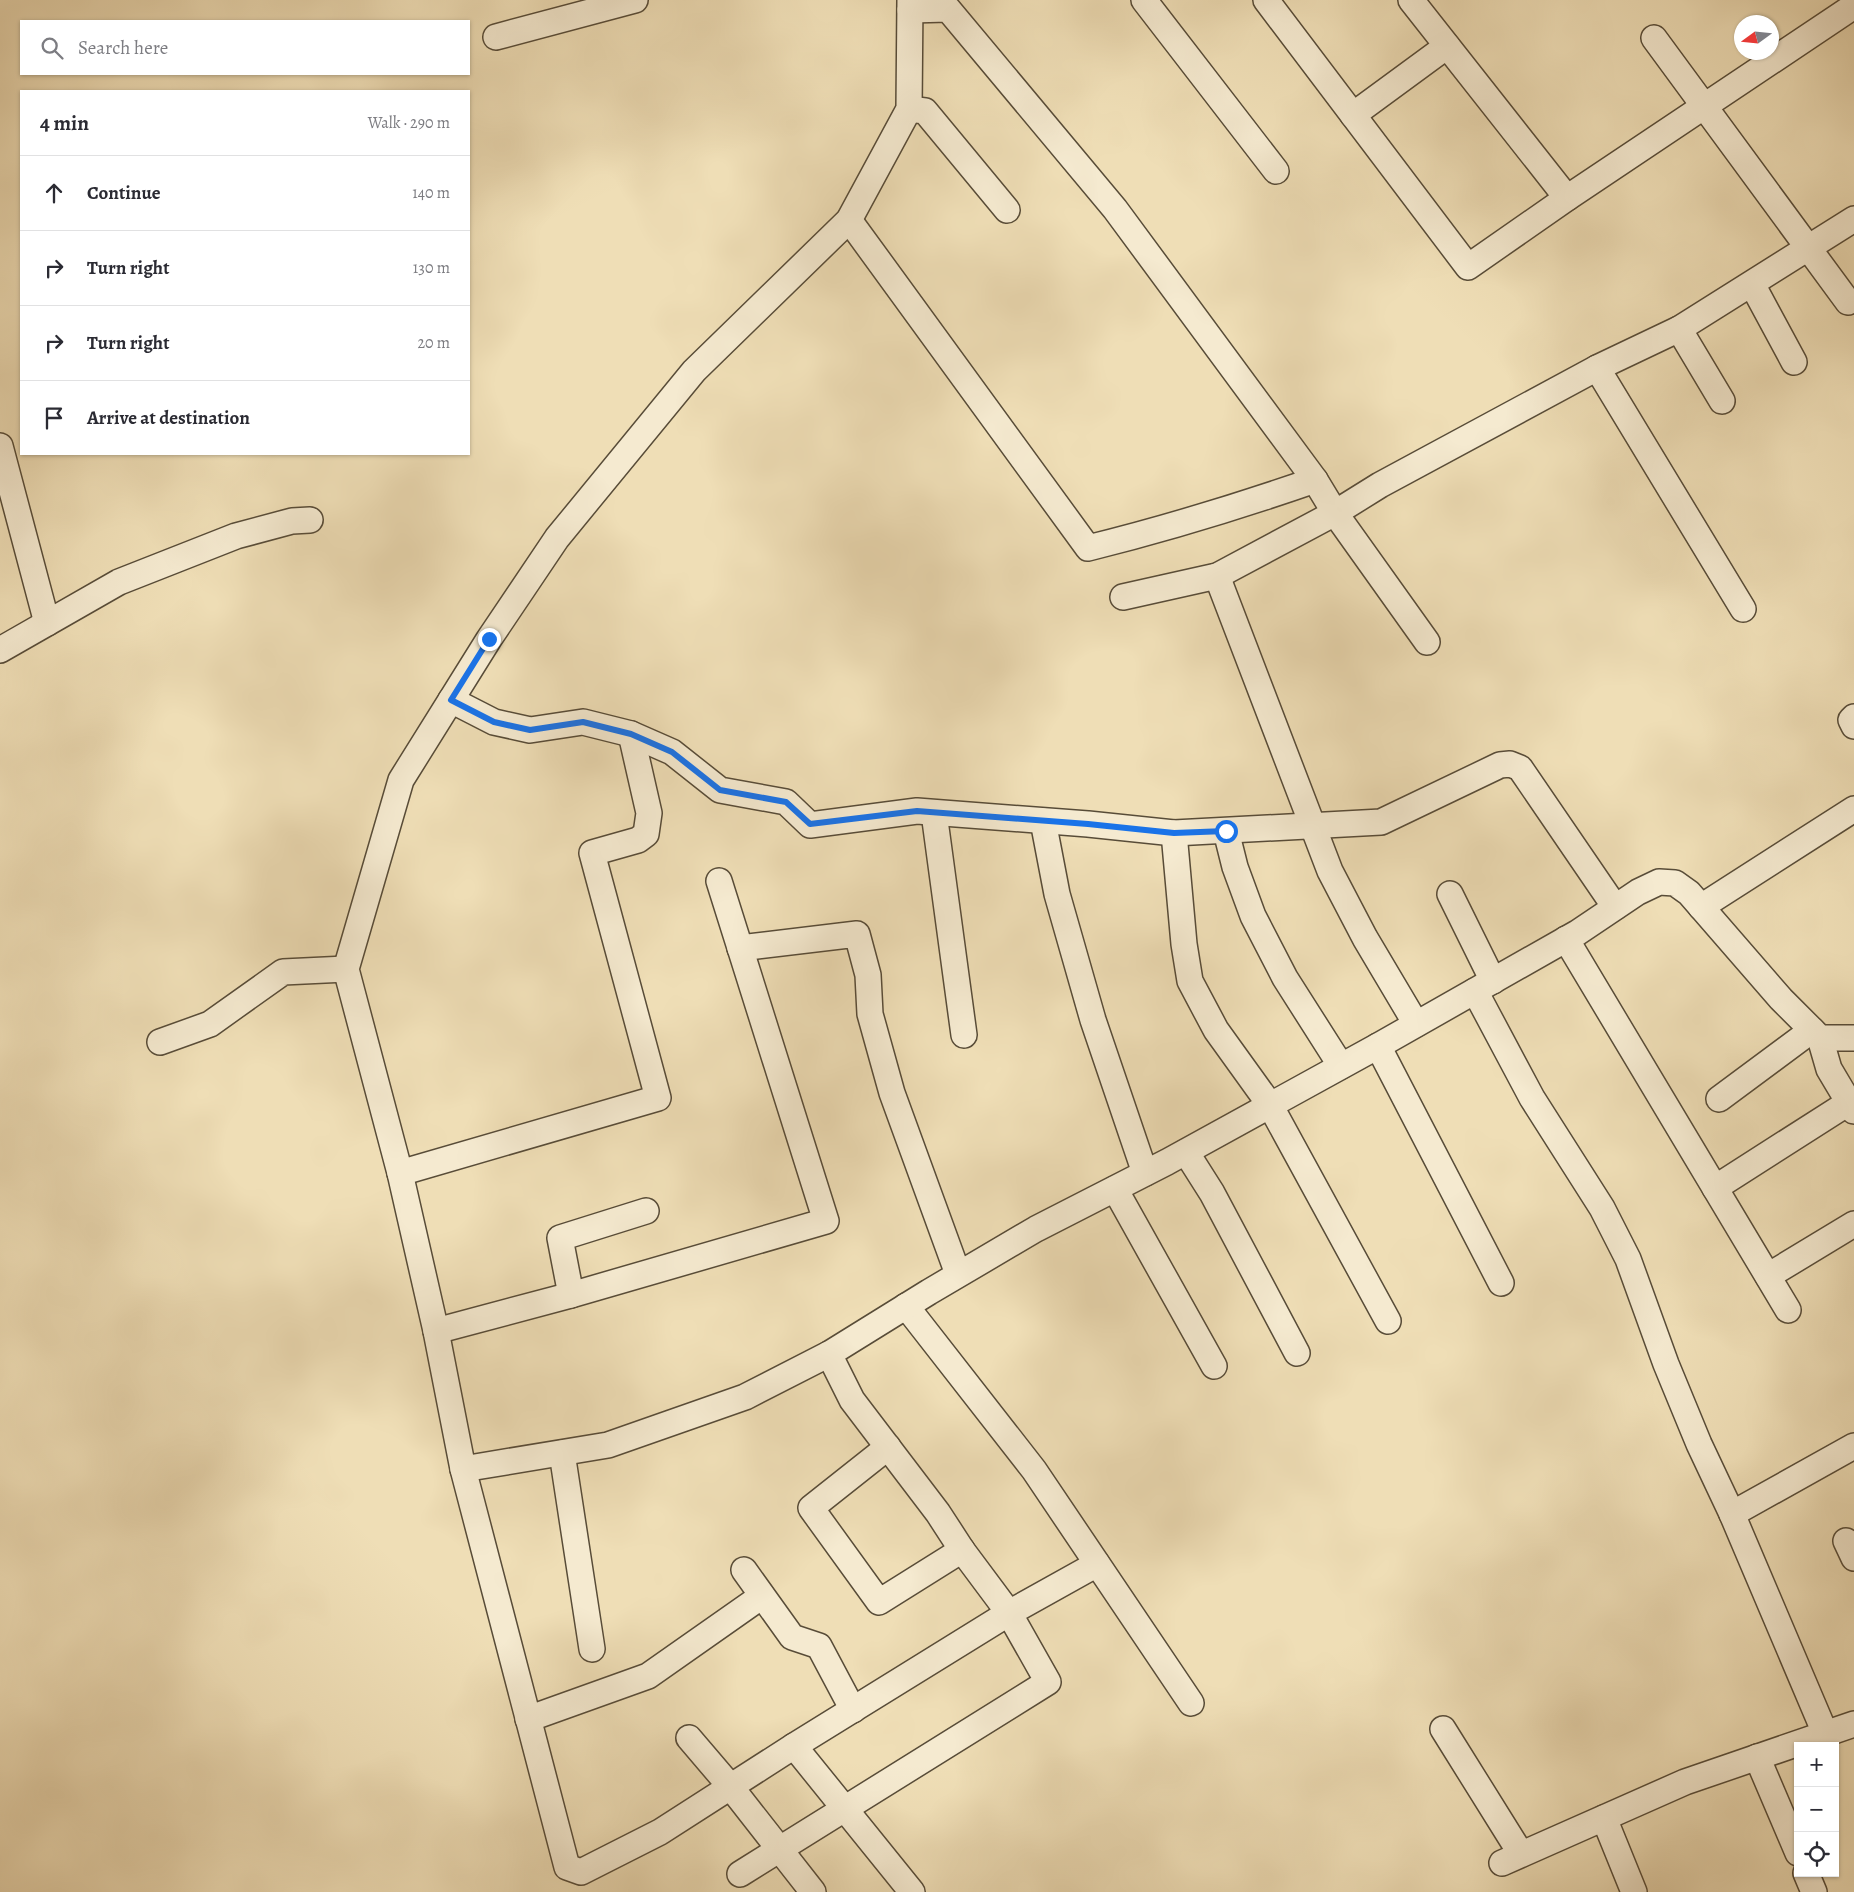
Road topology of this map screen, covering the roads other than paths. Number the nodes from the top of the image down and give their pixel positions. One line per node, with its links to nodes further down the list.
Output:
1 (635, 0): 7 (street)
2 (1144, 0): 13 (street)
3 (1266, 0): 12 (street)
4 (1411, 0): 9 (street)
5 (910, 5): 11 (street); 26 (street)
6 (1854, 6): 10 (street)
7 (496, 37)
8 (1654, 38): 10 (street)
9 (1448, 46): 12 (street); 14 (street)
10 (1704, 106): 14 (street); 18 (street)
11 (909, 109): 15 (street); 17 (street)
12 (1353, 115): 14 (street)
13 (1276, 171)
14 (1567, 198)
15 (1007, 210)
16 (1854, 219): 18 (street)
17 (850, 220): 26 (street); 35 (street)
18 (1808, 248): 19 (street); 20 (street)
19 (1752, 284): 21 (street); 22 (street)
20 (1848, 302)
21 (1679, 329): 23 (street); 24 (street)
22 (1794, 362)
23 (1597, 368): 27 (street); 31 (street)
24 (1722, 401)
25 (0, 446): 32 (street)
26 (1315, 480): 27 (street)
27 (1335, 513): 29 (street); 33 (street)
28 (310, 520): 32 (street)
29 (1217, 576): 30 (street); 42 (street)
30 (1123, 597)
31 (1743, 609)
32 (47, 622): 34 (street)
33 (1427, 642)
34 (0, 650)
35 (451, 700): 38 (street); 51 (street)
36 (1854, 717): 37 (street)
37 (1854, 726)
38 (631, 734): 40 (street); 64 (street)
39 (1854, 810): 48 (street)
40 (934, 812): 41 (street); 55 (street)
41 (1043, 821): 44 (street); 65 (street)
42 (1312, 825): 43 (street); 47 (street); 53 (street)
43 (1226, 831): 44 (street); 59 (street)
44 (1174, 833): 61 (street)
45 (719, 881): 50 (street)
46 (1450, 894): 52 (street)
47 (1615, 907): 48 (street); 49 (street)
48 (1701, 907): 54 (street)
49 (1566, 939): 52 (street); 67 (street)
50 (740, 948): 70 (street); 73 (street)
51 (346, 969): 57 (street); 64 (street)
52 (1484, 986): 53 (street); 85 (street)
53 (1416, 1024): 58 (street)
54 (1816, 1034): 56 (street); 60 (street); 62 (street)
55 (964, 1035)
56 (1854, 1038)
57 (160, 1042)
58 (1378, 1046): 59 (street); 72 (street)
59 (1341, 1066): 61 (street)
60 (1719, 1099)
61 (1270, 1106): 63 (street); 76 (street)
62 (1851, 1107): 67 (street)
63 (1186, 1152): 65 (street); 78 (street)
64 (400, 1173): 77 (street)
65 (1145, 1173): 66 (street)
66 (1115, 1188): 70 (street); 80 (street)
67 (1715, 1188): 71 (street)
68 (646, 1211): 73 (street)
69 (1854, 1224): 71 (street)
70 (958, 1274): 74 (street)
71 (1768, 1276): 75 (street)
72 (1501, 1283)
73 (571, 1295): 77 (street)
74 (906, 1306): 79 (street); 87 (street)
75 (1788, 1310)
76 (1388, 1321)
77 (436, 1331): 84 (street)
78 (1297, 1353)
79 (829, 1354): 82 (street); 83 (street)
80 (1214, 1366)
81 (1854, 1446): 85 (street)
82 (888, 1447): 86 (street); 86 (street)
83 (562, 1453): 84 (street); 91 (street)
84 (463, 1469): 94 (street)
85 (1732, 1514): 97 (street)
86 (962, 1550): 90 (street)
87 (1096, 1564): 90 (street); 92 (street)
88 (744, 1570): 89 (street)
89 (762, 1596): 93 (street); 94 (street)
90 (1009, 1612): 93 (street); 102 (street)
91 (592, 1649)
92 (1192, 1703)
93 (853, 1710): 99 (street)
94 (528, 1719): 101 (street)
95 (1854, 1724): 97 (street)
96 (1442, 1730): 103 (street)
97 (1825, 1733): 100 (street)
98 (688, 1738): 101 (street)
99 (794, 1746): 101 (street); 102 (street)
100 (1757, 1757): 103 (street); 104 (street)
101 (730, 1786): 105 (street)
102 (845, 1809): 105 (street); 109 (street)
103 (1604, 1818): 110 (street)
104 (1794, 1843)
105 (780, 1849): 106 (street); 108 (street)
106 (740, 1874)
107 (1808, 1877): 111 (street)
108 (813, 1892)
109 (912, 1892)
110 (1634, 1892)
111 (1814, 1892)

